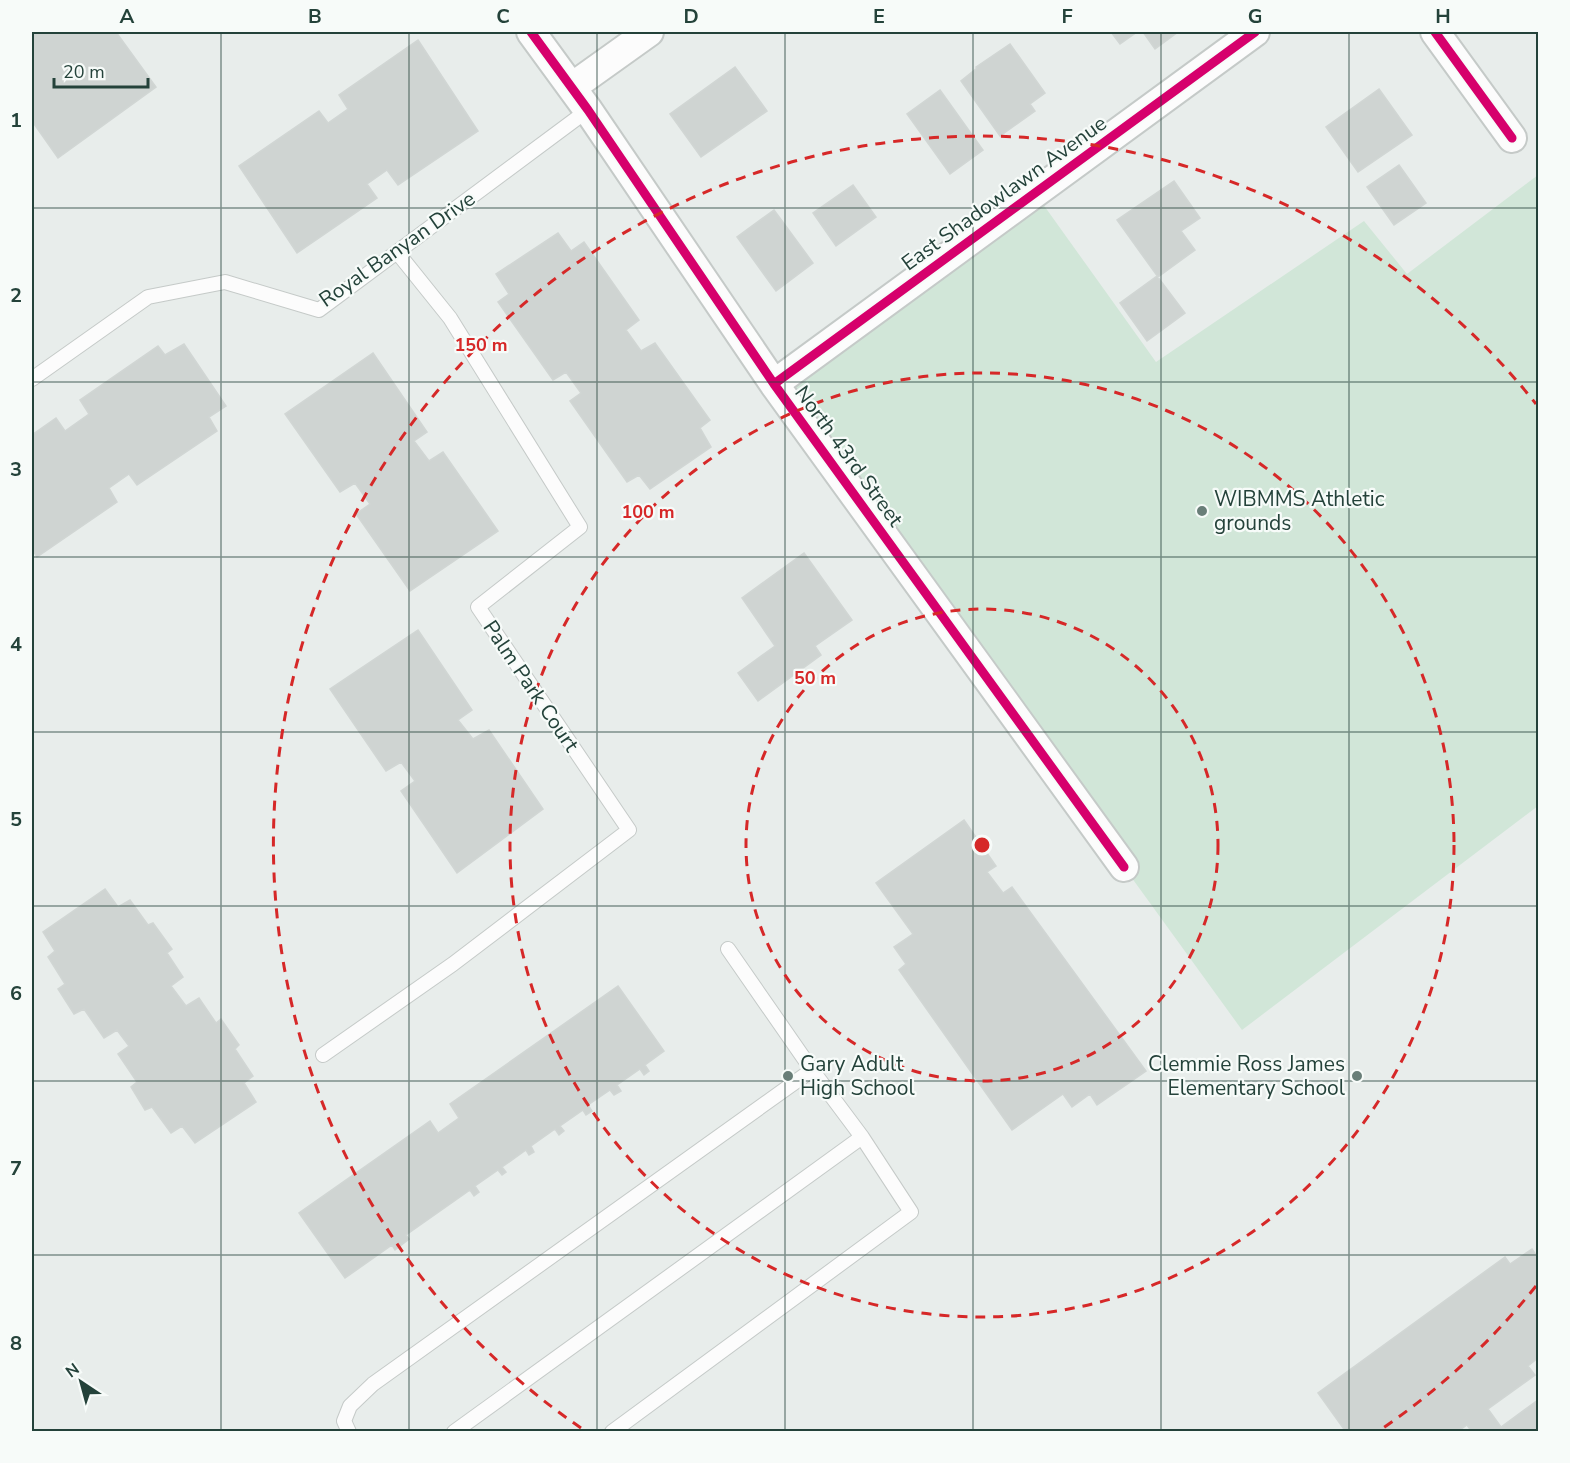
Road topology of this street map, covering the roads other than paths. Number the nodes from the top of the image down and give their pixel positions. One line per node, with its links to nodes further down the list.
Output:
1 (531, 32): 5 (street, North 43rd Street)
2 (649, 32): 5 (street)
3 (1255, 32): 10 (street, East Shadowlawn Avenue)
4 (1435, 32): 7 (street)
5 (572, 87): 6 (street, North 43rd Street)
6 (588, 110): 8 (lane, Royal Banyan Drive); 10 (street, North 43rd Street)
7 (1512, 138)
8 (397, 252): 9 (lane, Royal Banyan Drive); 13 (lane, Palm Park Court)
9 (32, 379)
10 (774, 384): 11 (street, North 43rd Street)
11 (1124, 867)
12 (728, 949): 14 (lane)
13 (323, 1055)
14 (812, 1070): 15 (lane); 16 (lane)
15 (862, 1137): 17 (lane); 18 (lane)
16 (349, 1431)
17 (454, 1431)
18 (612, 1431)

